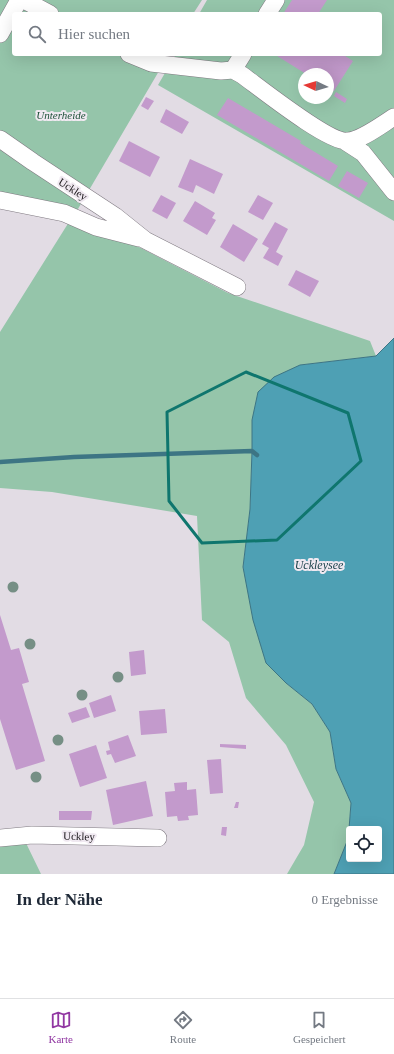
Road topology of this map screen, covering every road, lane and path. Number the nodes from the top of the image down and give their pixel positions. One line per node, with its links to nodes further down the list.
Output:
1 (19, 0): 4 (street)
2 (24, 0): 5 (street)
3 (276, 0): 6 (street)
4 (12, 12)
5 (46, 12)
6 (268, 12)
7 (12, 13): 8 (street)
8 (0, 34)
9 (134, 56): 11 (street)
10 (242, 56): 11 (street)
11 (233, 70): 14 (street)
12 (394, 117): 14 (street)
13 (0, 139): 17 (street, Uckley)
14 (346, 142): 15 (street)
15 (394, 192)
16 (0, 200): 17 (street, Uckley)
17 (145, 240): 18 (street, Uckley)
18 (237, 287)
19 (0, 838): 20 (street, Uckley)
20 (158, 838)

